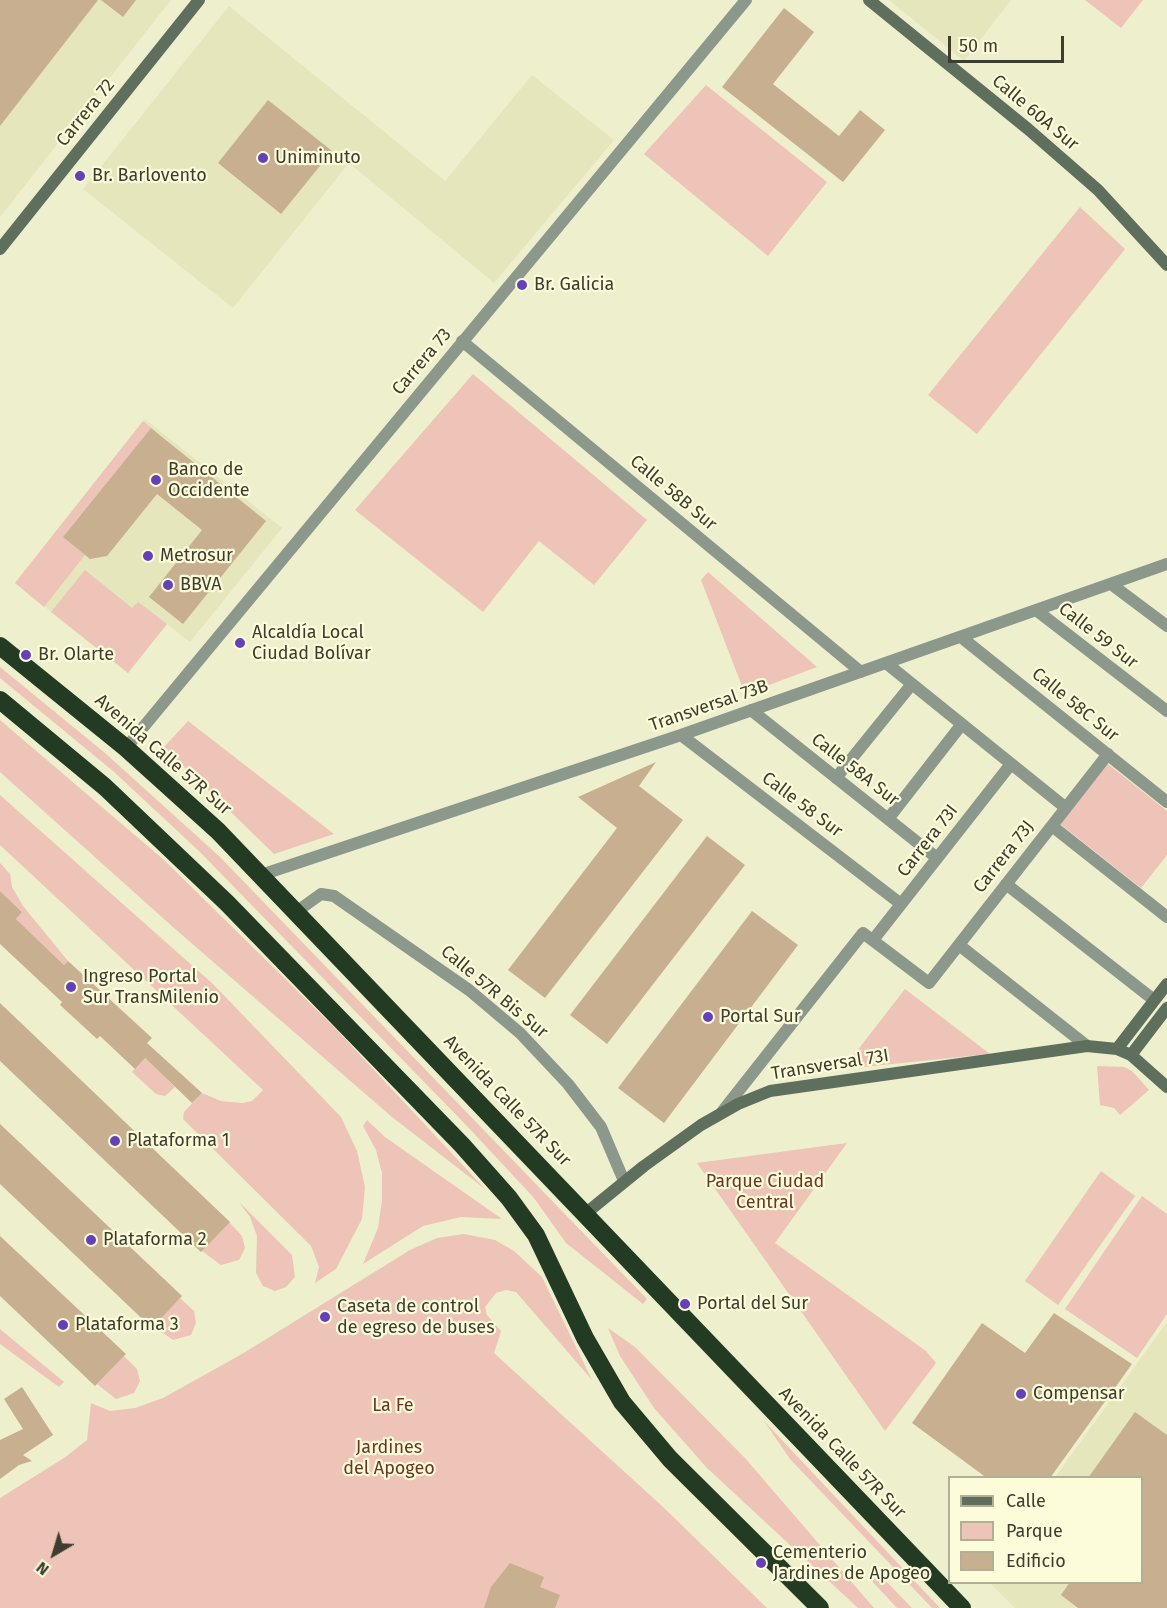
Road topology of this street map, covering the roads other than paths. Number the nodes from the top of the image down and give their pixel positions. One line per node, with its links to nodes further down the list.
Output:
1 (200, 0): 4 (street, Carrera 72)
2 (746, 0): 6 (street, Carrera 73)
3 (869, 0): 5 (street, Calle 60A Sur)
4 (0, 249)
5 (1167, 265)
6 (462, 341): 14 (street, Calle 58B Sur); 21 (street, Carrera 73)
7 (1167, 564): 8 (street, Transversal 73B)
8 (1111, 584): 9 (street, Transversal 73B); 10 (street)
9 (1036, 610): 11 (street, Transversal 73B); 18 (street, Calle 59 Sur)
10 (1167, 626)
11 (961, 637): 13 (street, Transversal 73B); 22 (street, Calle 58C Sur)
12 (0, 646): 21 (highway, Avenida Calle 57R Sur)
13 (886, 663): 14 (street, Transversal 73B); 15 (street)
14 (861, 672): 17 (street, Transversal 73B)
15 (912, 684): 19 (street); 24 (street)
16 (0, 700): 47 (highway)
17 (751, 710): 20 (street, Transversal 73B); 24 (street, Calle 58A Sur)
18 (1167, 711)
19 (962, 724): 23 (street); 27 (street)
20 (681, 735): 30 (street, Transversal 73B); 32 (street, Calle 58 Sur)
21 (126, 748): 30 (highway, Avenida Calle 57R Sur)
22 (1108, 754): 25 (street, Calle 58C Sur); 26 (street, Carrera 73J)
23 (1011, 764): 26 (street); 29 (street, Carrera 73I)
24 (836, 778): 27 (street, Calle 58A Sur)
25 (1167, 802)
26 (1066, 808): 28 (street, Carrera 73J)
27 (888, 819): 29 (street, Calle 58A Sur)
28 (1052, 826): 31 (street, Carrera 73J); 34 (street)
29 (937, 858): 32 (street, Carrera 73I)
30 (261, 875): 33 (highway, Avenida Calle 57R Sur)
31 (1006, 884): 36 (street, Carrera 73J); 38 (street)
32 (902, 904): 35 (street, Carrera 73I)
33 (296, 912): 45 (street, Calle 57R Bis Sur); 46 (highway, Avenida Calle 57R Sur)
34 (1167, 917)
35 (868, 937): 36 (street, Carrera 73J); 44 (street, Carrera 73I)
36 (958, 945): 40 (street)
37 (1167, 984): 38 (street)
38 (1154, 1000): 41 (street)
39 (1167, 1008): 42 (street)
40 (1088, 1046): 41 (street, Transversal 73I); 44 (street, Transversal 73I)
41 (1117, 1049): 42 (street, Transversal 73I)
42 (1131, 1055): 43 (street, Transversal 73I)
43 (1167, 1087)
44 (722, 1112): 45 (street, Transversal 73I)
45 (624, 1181): 46 (street, Transversal 73I)
46 (585, 1214): 48 (highway, Avenida Calle 57R Sur)
47 (820, 1608)
48 (962, 1608)

